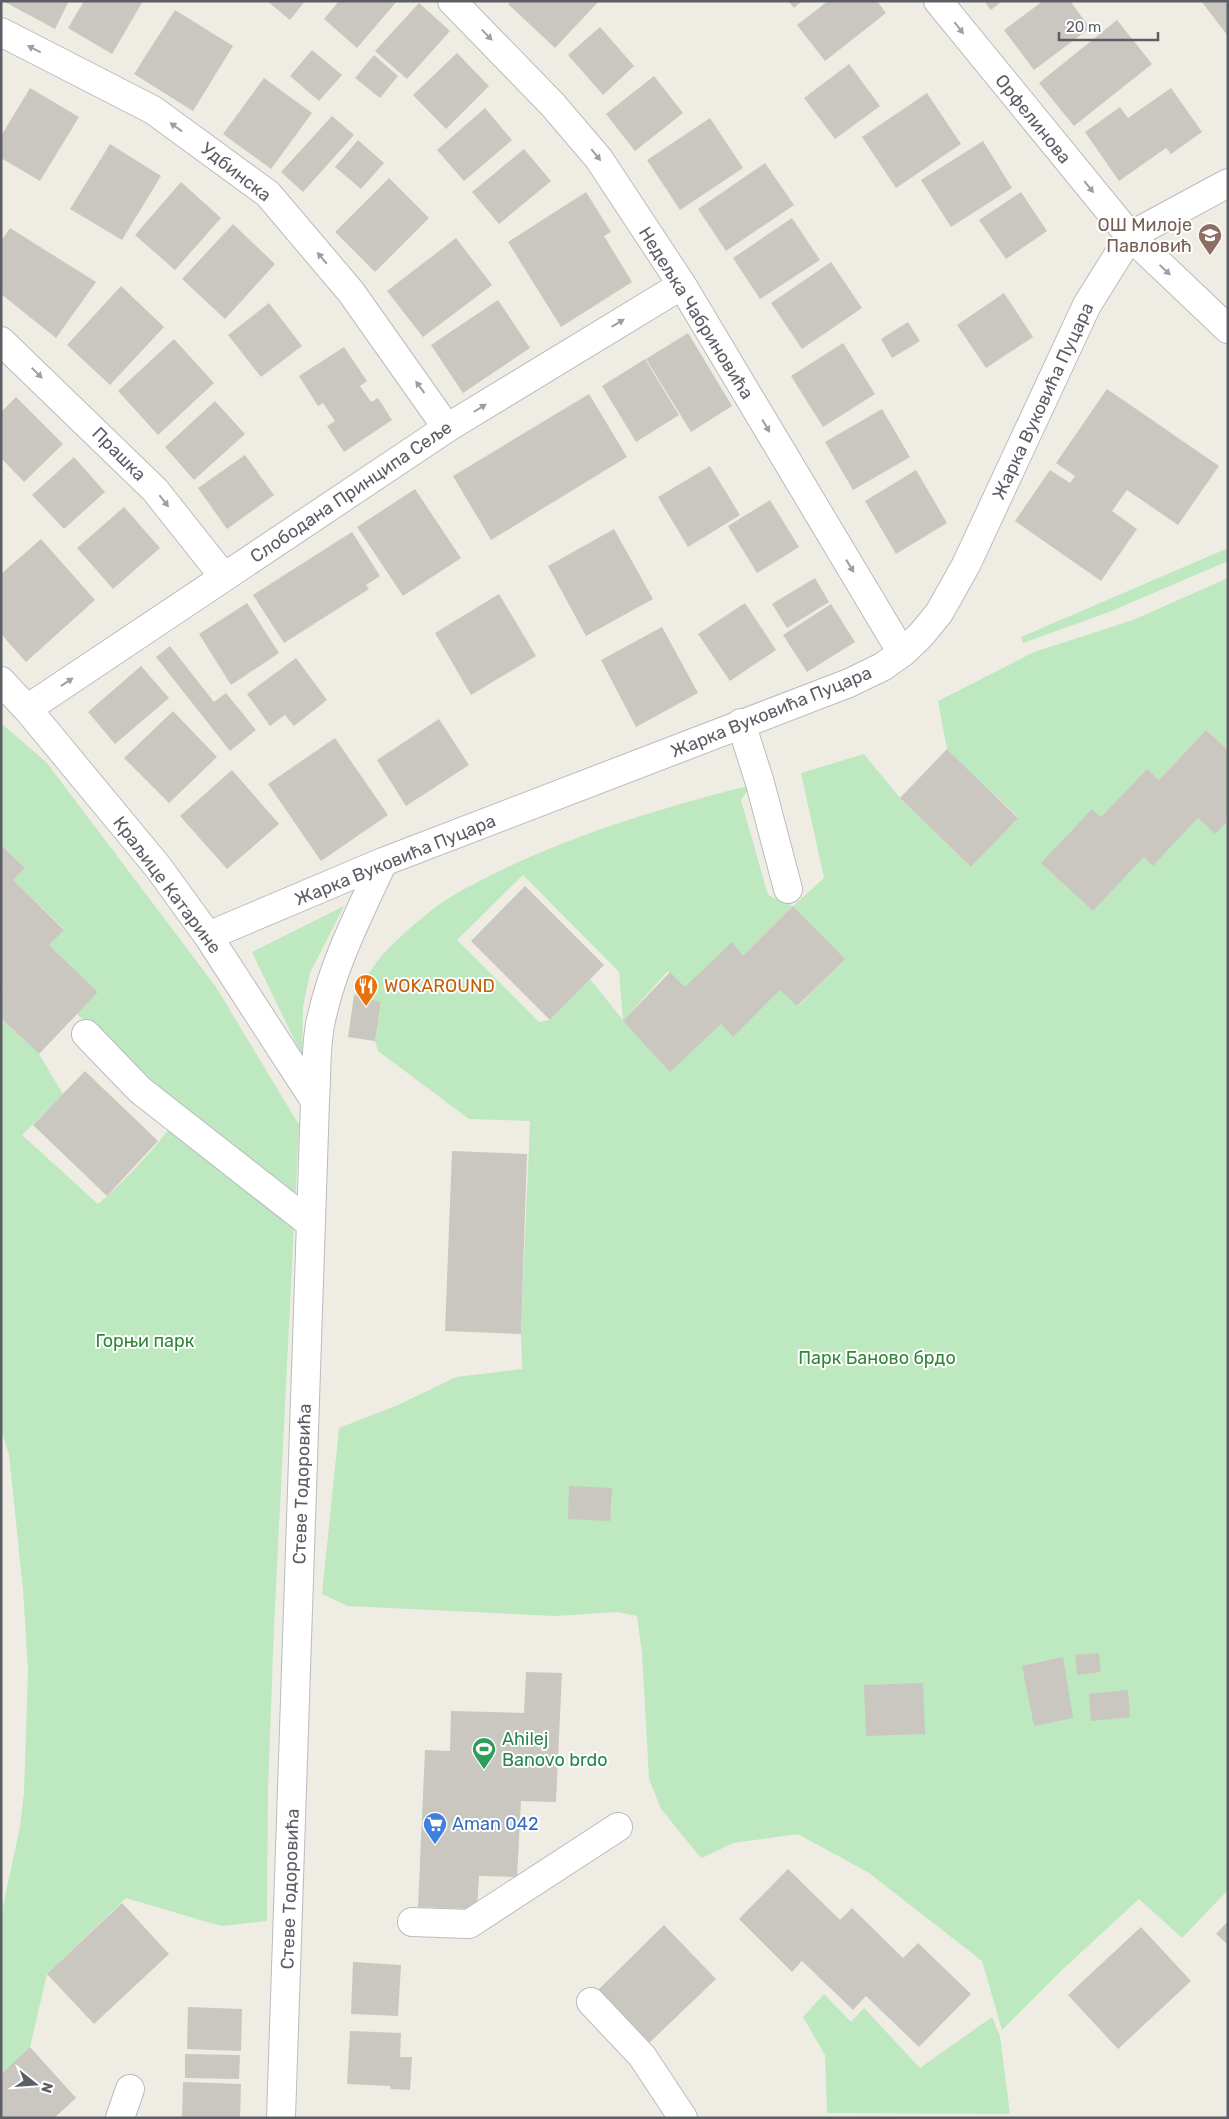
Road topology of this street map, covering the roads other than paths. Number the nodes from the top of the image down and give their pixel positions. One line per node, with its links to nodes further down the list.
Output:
1 (452, 1): 6 (street, Недељка Чабриновића, one-way to 6)
2 (938, 1): 5 (street, Орфелинова, one-way to 5)
3 (1, 32): 9 (street, Удбинска, one-way to 3)
4 (1228, 183): 5 (street)
5 (1130, 236): 7 (street, one-way to 7); 11 (street, Жарка Вуковића Пуцара)
6 (682, 285): 9 (street, Слободана Принципа Сеље, one-way to 6); 11 (street, Недељка Чабриновића, one-way to 11)
7 (1228, 329)
8 (1, 340): 10 (street, Прашка, one-way to 10)
9 (447, 428): 10 (street, Слободана Принципа Сеље)
10 (224, 578): 13 (street, Слободана Принципа Сеље, one-way to 10)
11 (902, 653): 14 (street, Жарка Вуковића Пуцара)
12 (1, 681): 13 (street, Краљице Катарине)
13 (27, 708): 17 (street, Краљице Катарине)
14 (741, 723): 15 (street, Жарка Вуковића Пуцара); 16 (street)
15 (383, 862): 17 (street, Жарка Вуковића Пуцара); 19 (street, Стеве Тодоровића)
16 (788, 889)
17 (208, 936): 19 (street, Краљице Катарине)
18 (86, 1034): 20 (street)
19 (315, 1101): 20 (street, Стеве Тодоровића)
20 (311, 1224): 26 (street, Стеве Тодоровића)
21 (618, 1827): 22 (street)
22 (412, 1922)
23 (591, 2002): 27 (street)
24 (130, 2089): 25 (street)
25 (120, 2118)
26 (281, 2118)
27 (684, 2118)

